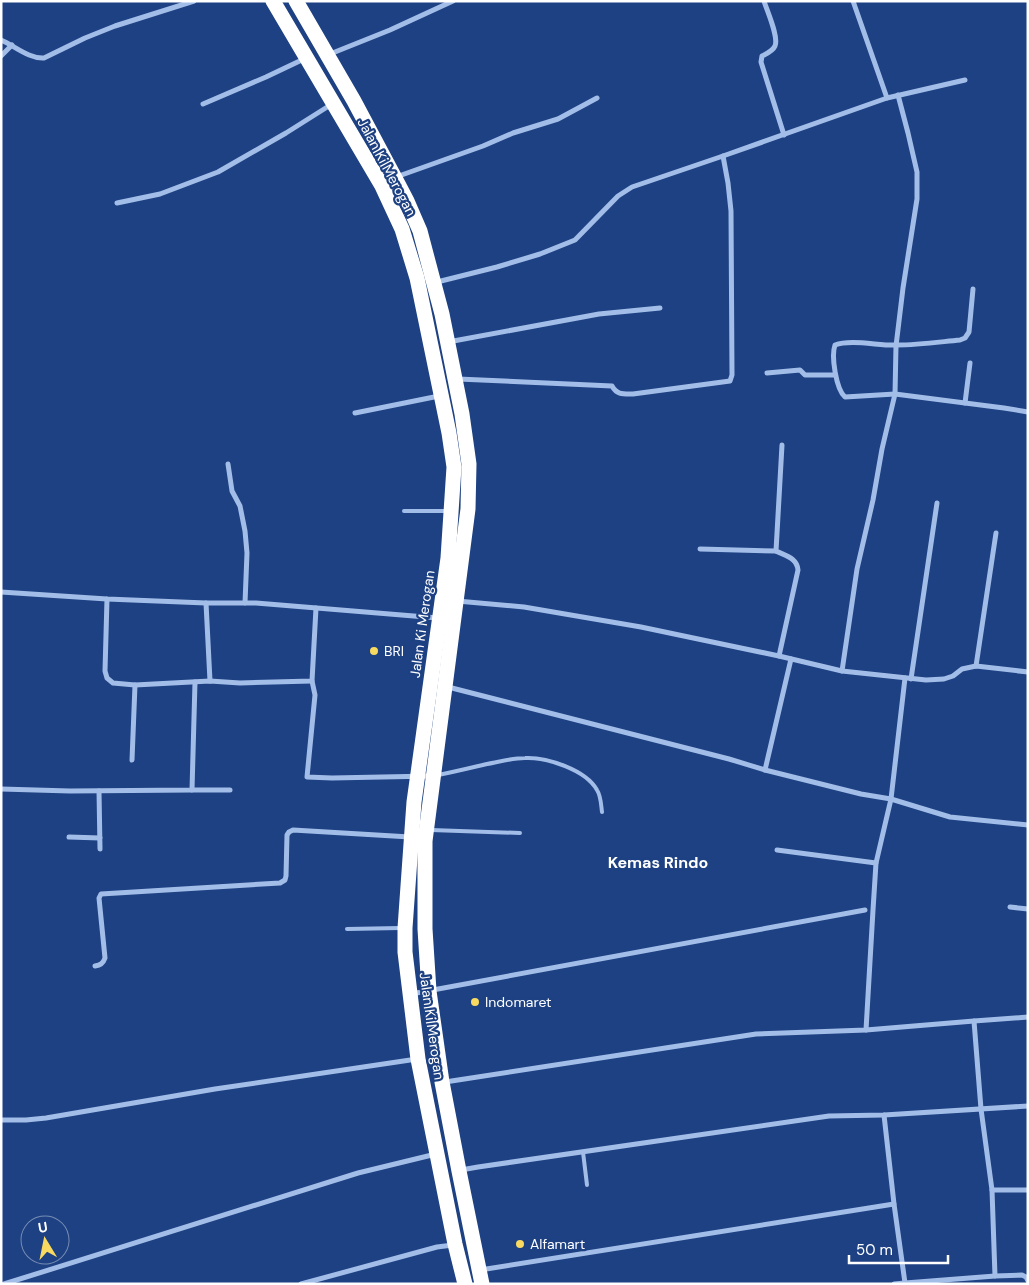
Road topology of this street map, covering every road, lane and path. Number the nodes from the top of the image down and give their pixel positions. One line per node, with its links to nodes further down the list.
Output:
1 (194, 1): 8 (street)
2 (273, 1): 11 (highway, Jalan Ki Merogan)
3 (296, 1): 9 (highway, Jalan Ki Merogan)
4 (453, 1): 9 (street)
5 (764, 1): 18 (street)
6 (853, 1): 15 (street)
7 (1, 40): 8 (street)
8 (12, 45): 10 (street)
9 (327, 55): 20 (highway, Jalan Ki Merogan)
10 (1, 56)
11 (306, 58): 16 (street); 17 (highway, Jalan Ki Merogan)
12 (965, 80): 13 (street)
13 (898, 95): 15 (street); 26 (street)
14 (597, 98): 20 (street)
15 (887, 98): 18 (street)
16 (204, 104)
17 (333, 104): 21 (street); 32 (highway, Jalan Ki Merogan)
18 (784, 135): 19 (street)
19 (723, 156): 22 (street); 30 (street)
20 (395, 178): 22 (highway, Jalan Ki Merogan)
21 (117, 202)
22 (434, 282): 25 (highway, Jalan Ki Merogan)
23 (973, 289): 26 (street)
24 (660, 308): 25 (street)
25 (448, 342): 30 (highway, Jalan Ki Merogan)
26 (896, 346): 29 (street); 31 (street)
27 (970, 363): 33 (street)
28 (767, 372): 29 (street)
29 (834, 375): 31 (street)
30 (455, 379): 46 (highway, Jalan Ki Merogan)
31 (895, 394): 33 (street); 54 (street)
32 (442, 395): 35 (street); 40 (highway, Jalan Ki Merogan)
33 (965, 403): 34 (street)
34 (1028, 412)
35 (356, 413)
36 (782, 445): 43 (street)
37 (228, 464): 48 (street)
38 (937, 503): 57 (street)
39 (404, 511): 40 (lane)
40 (452, 511): 50 (highway, Jalan Ki Merogan)
41 (996, 533): 53 (street)
42 (700, 549): 43 (street)
43 (776, 551): 51 (street)
44 (1, 592): 45 (street)
45 (107, 599): 47 (street); 61 (street)
46 (456, 601): 50 (highway, Jalan Ki Merogan); 51 (street)
47 (206, 603): 48 (street); 58 (street)
48 (244, 603): 49 (street)
49 (316, 608): 50 (street); 59 (street)
50 (446, 620): 62 (highway, Jalan Ki Merogan); 65 (highway, Jalan Ki Merogan)
51 (779, 656): 52 (street)
52 (791, 659): 54 (street); 64 (street)
53 (976, 666): 55 (street); 57 (street)
54 (842, 671): 56 (street)
55 (1028, 672)
56 (905, 678): 57 (street); 71 (street)
57 (912, 679)
58 (210, 681): 59 (street); 60 (street)
59 (312, 681): 65 (street)
60 (195, 682): 61 (street); 68 (street)
61 (135, 685): 63 (street)
62 (445, 686): 64 (street); 66 (highway, Jalan Ki Merogan)
63 (132, 760)
64 (765, 770): 71 (street)
65 (417, 776): 66 (street); 78 (highway, Jalan Ki Merogan)
66 (433, 776): 72 (lane); 74 (highway, Jalan Ki Merogan)
67 (1, 789): 70 (street)
68 (192, 790): 69 (street); 70 (street)
69 (230, 790)
70 (99, 791): 77 (street)
71 (891, 799): 73 (street); 81 (street)
72 (602, 812)
73 (1028, 825)
74 (426, 830): 75 (lane); 88 (highway, Jalan Ki Merogan)
75 (520, 833)
76 (69, 837): 77 (street)
77 (100, 838): 79 (street)
78 (412, 838): 85 (highway, Jalan Ki Merogan); 87 (street)
79 (100, 849)
80 (777, 850): 81 (street)
81 (876, 863): 92 (street)
82 (1010, 907): 83 (street)
83 (1028, 909)
84 (865, 910): 88 (street)
85 (405, 928): 86 (lane); 89 (highway, Jalan Ki Merogan)
86 (347, 930)
87 (95, 966)
88 (428, 991): 89 (street); 94 (highway, Jalan Ki Merogan)
89 (410, 994): 93 (highway, Jalan Ki Merogan)
90 (1028, 1017): 91 (street)
91 (974, 1021): 92 (street); 96 (street)
92 (866, 1030): 94 (street)
93 (418, 1059): 98 (street); 100 (highway, Jalan Ki Merogan)
94 (442, 1082): 101 (highway, Jalan Ki Merogan)
95 (1028, 1106): 96 (street)
96 (982, 1109): 97 (street); 103 (street)
97 (884, 1115): 99 (street); 105 (street)
98 (1, 1120)
99 (582, 1152): 101 (street); 102 (lane)
100 (437, 1154): 106 (highway, Jalan Ki Merogan); 111 (street)
101 (458, 1171): 108 (highway, Jalan Ki Merogan)
102 (587, 1185)
103 (992, 1190): 104 (street); 107 (street)
104 (1028, 1190)
105 (894, 1204): 108 (street); 110 (street)
106 (455, 1244): 112 (street); 113 (highway, Jalan Ki Merogan)
107 (995, 1276): 109 (street); 110 (street)
108 (481, 1277)
109 (1028, 1281)
110 (905, 1283): 114 (street)
111 (4, 1284)
112 (301, 1284)
113 (464, 1284)
114 (894, 1284)

